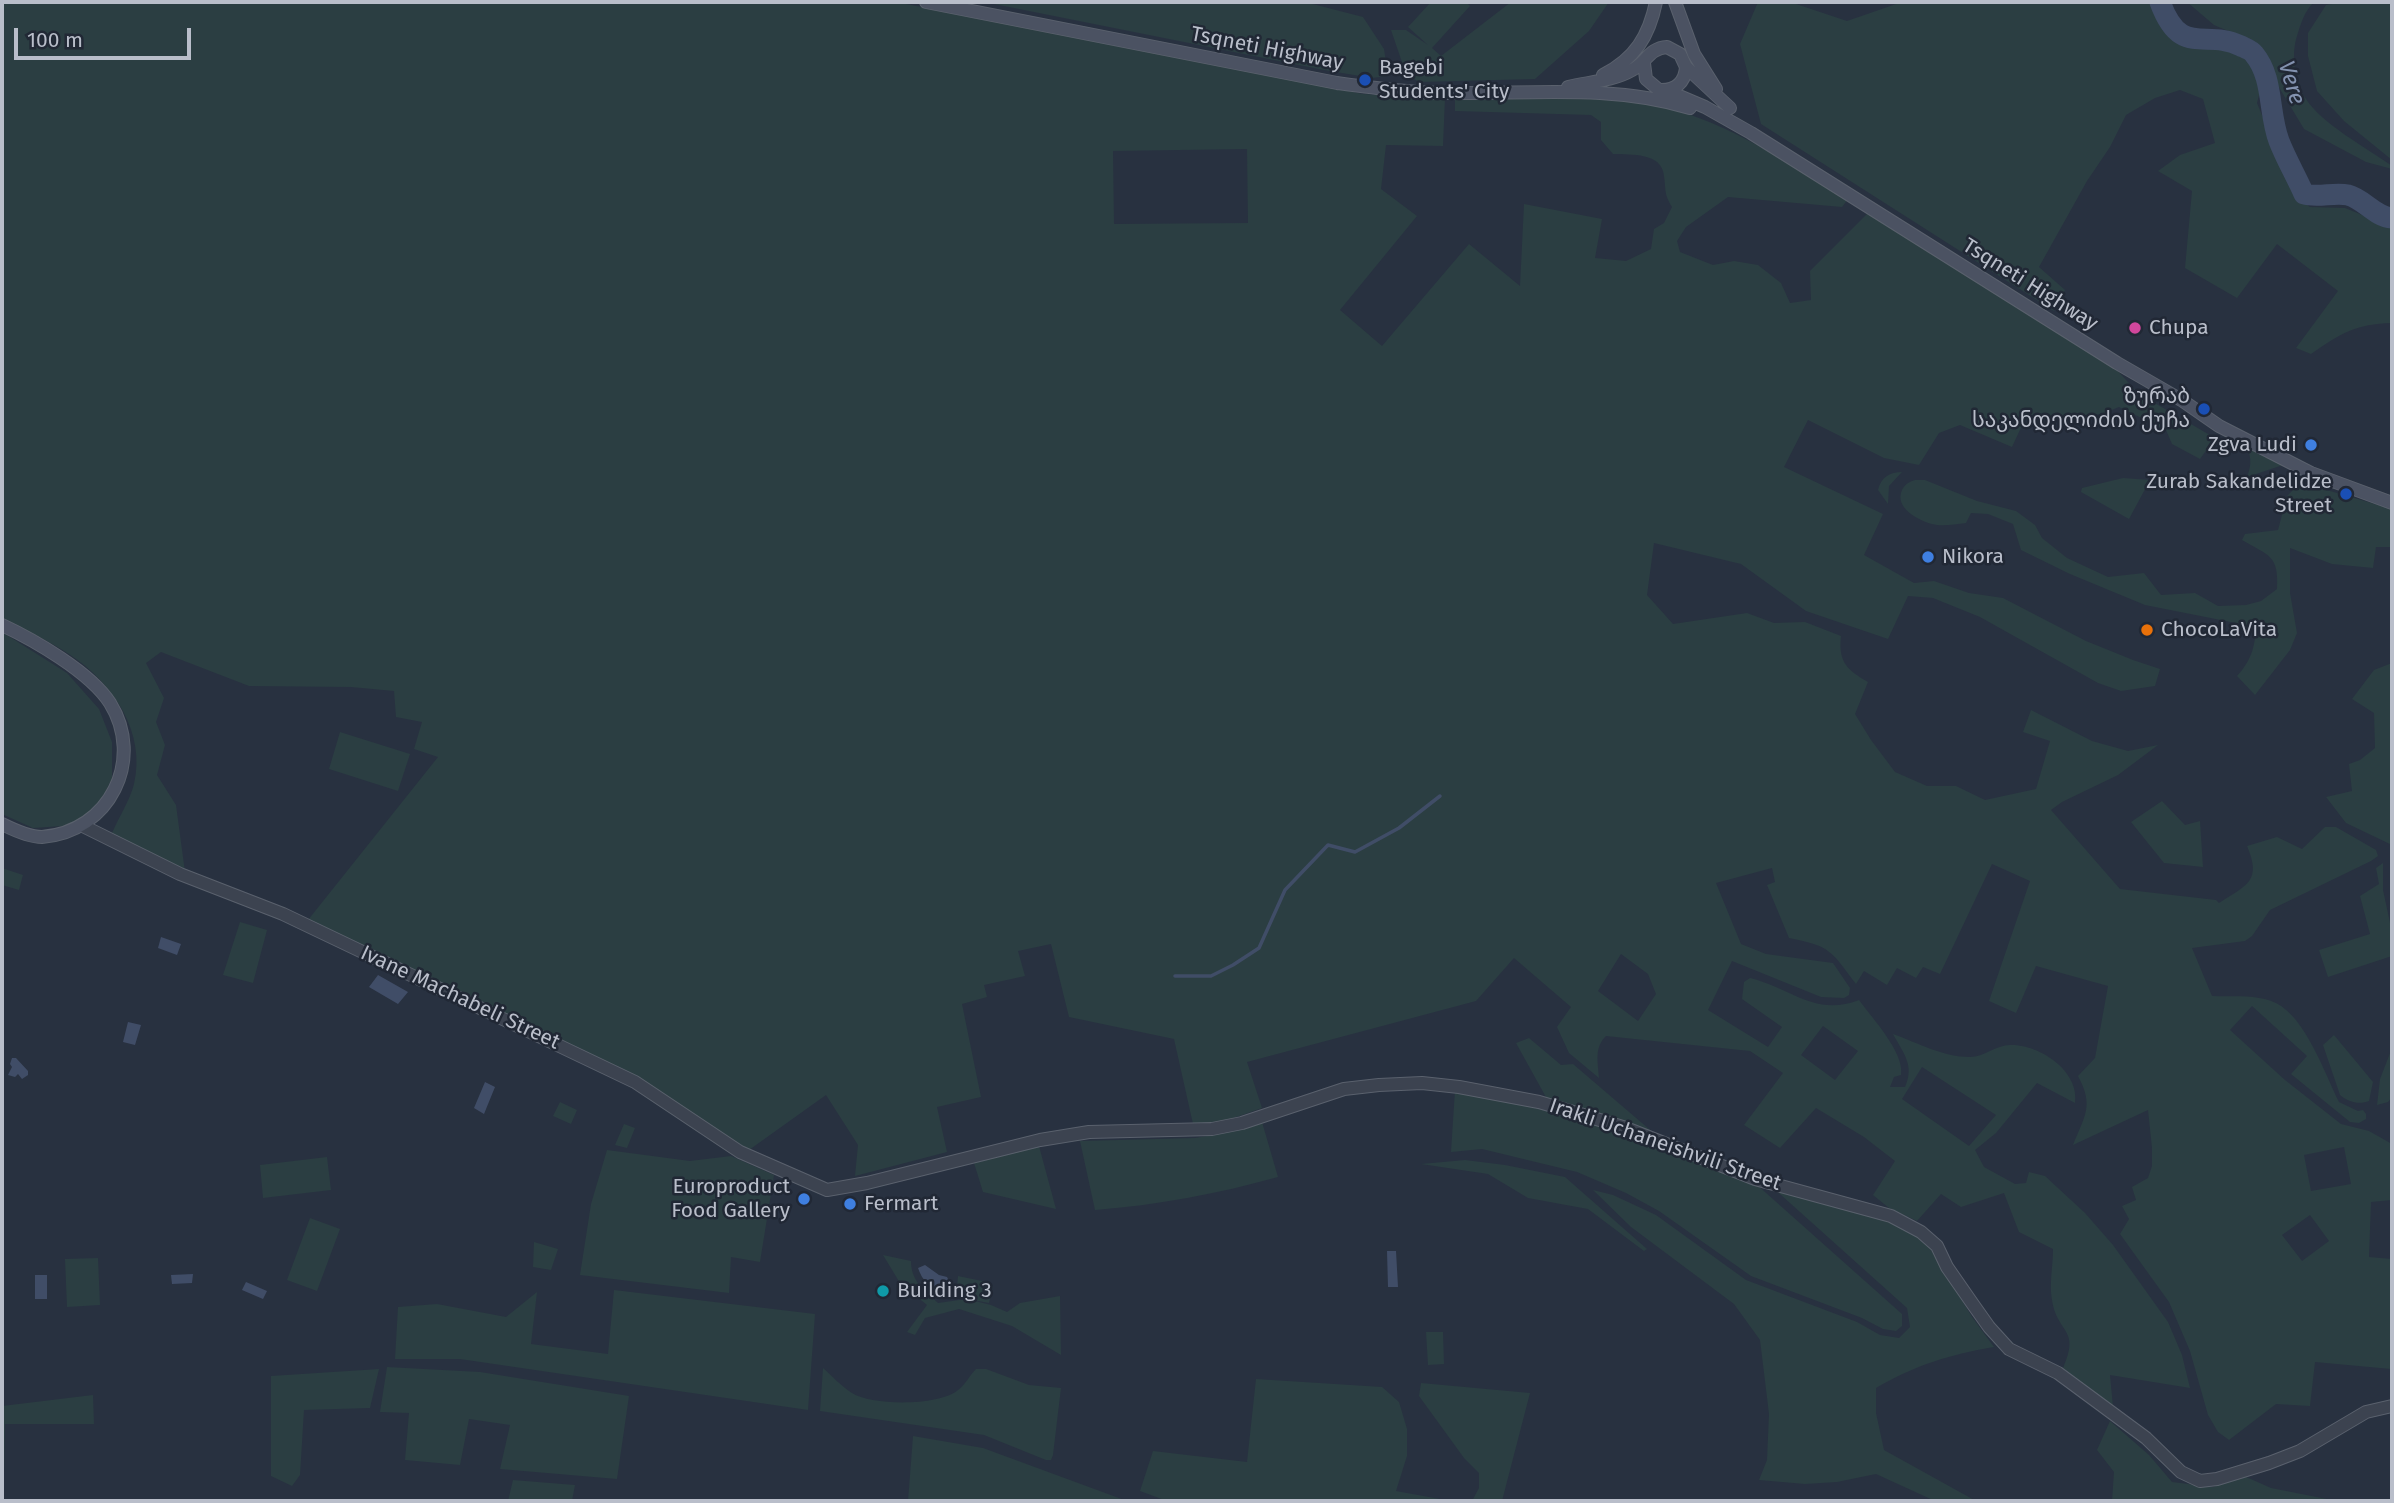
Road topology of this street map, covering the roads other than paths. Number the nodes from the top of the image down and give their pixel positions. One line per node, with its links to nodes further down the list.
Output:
1 (926, 2): 10 (main road, Tsqneti Highway)
2 (1657, 2): 4 (main road); 8 (main road)
3 (1675, 2): 5 (main road); 12 (main road)
4 (1653, 51): 5 (main road); 6 (main road)
5 (1680, 54): 7 (main road)
6 (1644, 63): 8 (main road); 9 (main road)
7 (1686, 67): 9 (main road); 12 (main road)
8 (1587, 83): 10 (main road)
9 (1659, 89): 11 (main road); 13 (main road)
10 (1551, 91): 11 (main road, Tsqneti Highway)
11 (1604, 93): 13 (main road)
12 (1730, 108): 14 (main road)
13 (1730, 122): 14 (main road, Tsqneti Highway)
14 (1751, 133): 15 (main road, Tsqneti Highway)
15 (2392, 503)
16 (2, 625): 18 (main road)
17 (2, 824): 18 (main road)
18 (83, 826): 19 (street, Ivane Machabeli Street)
19 (827, 1191): 20 (street, Irakli Uchaneishvili Street)
20 (2392, 1406)

